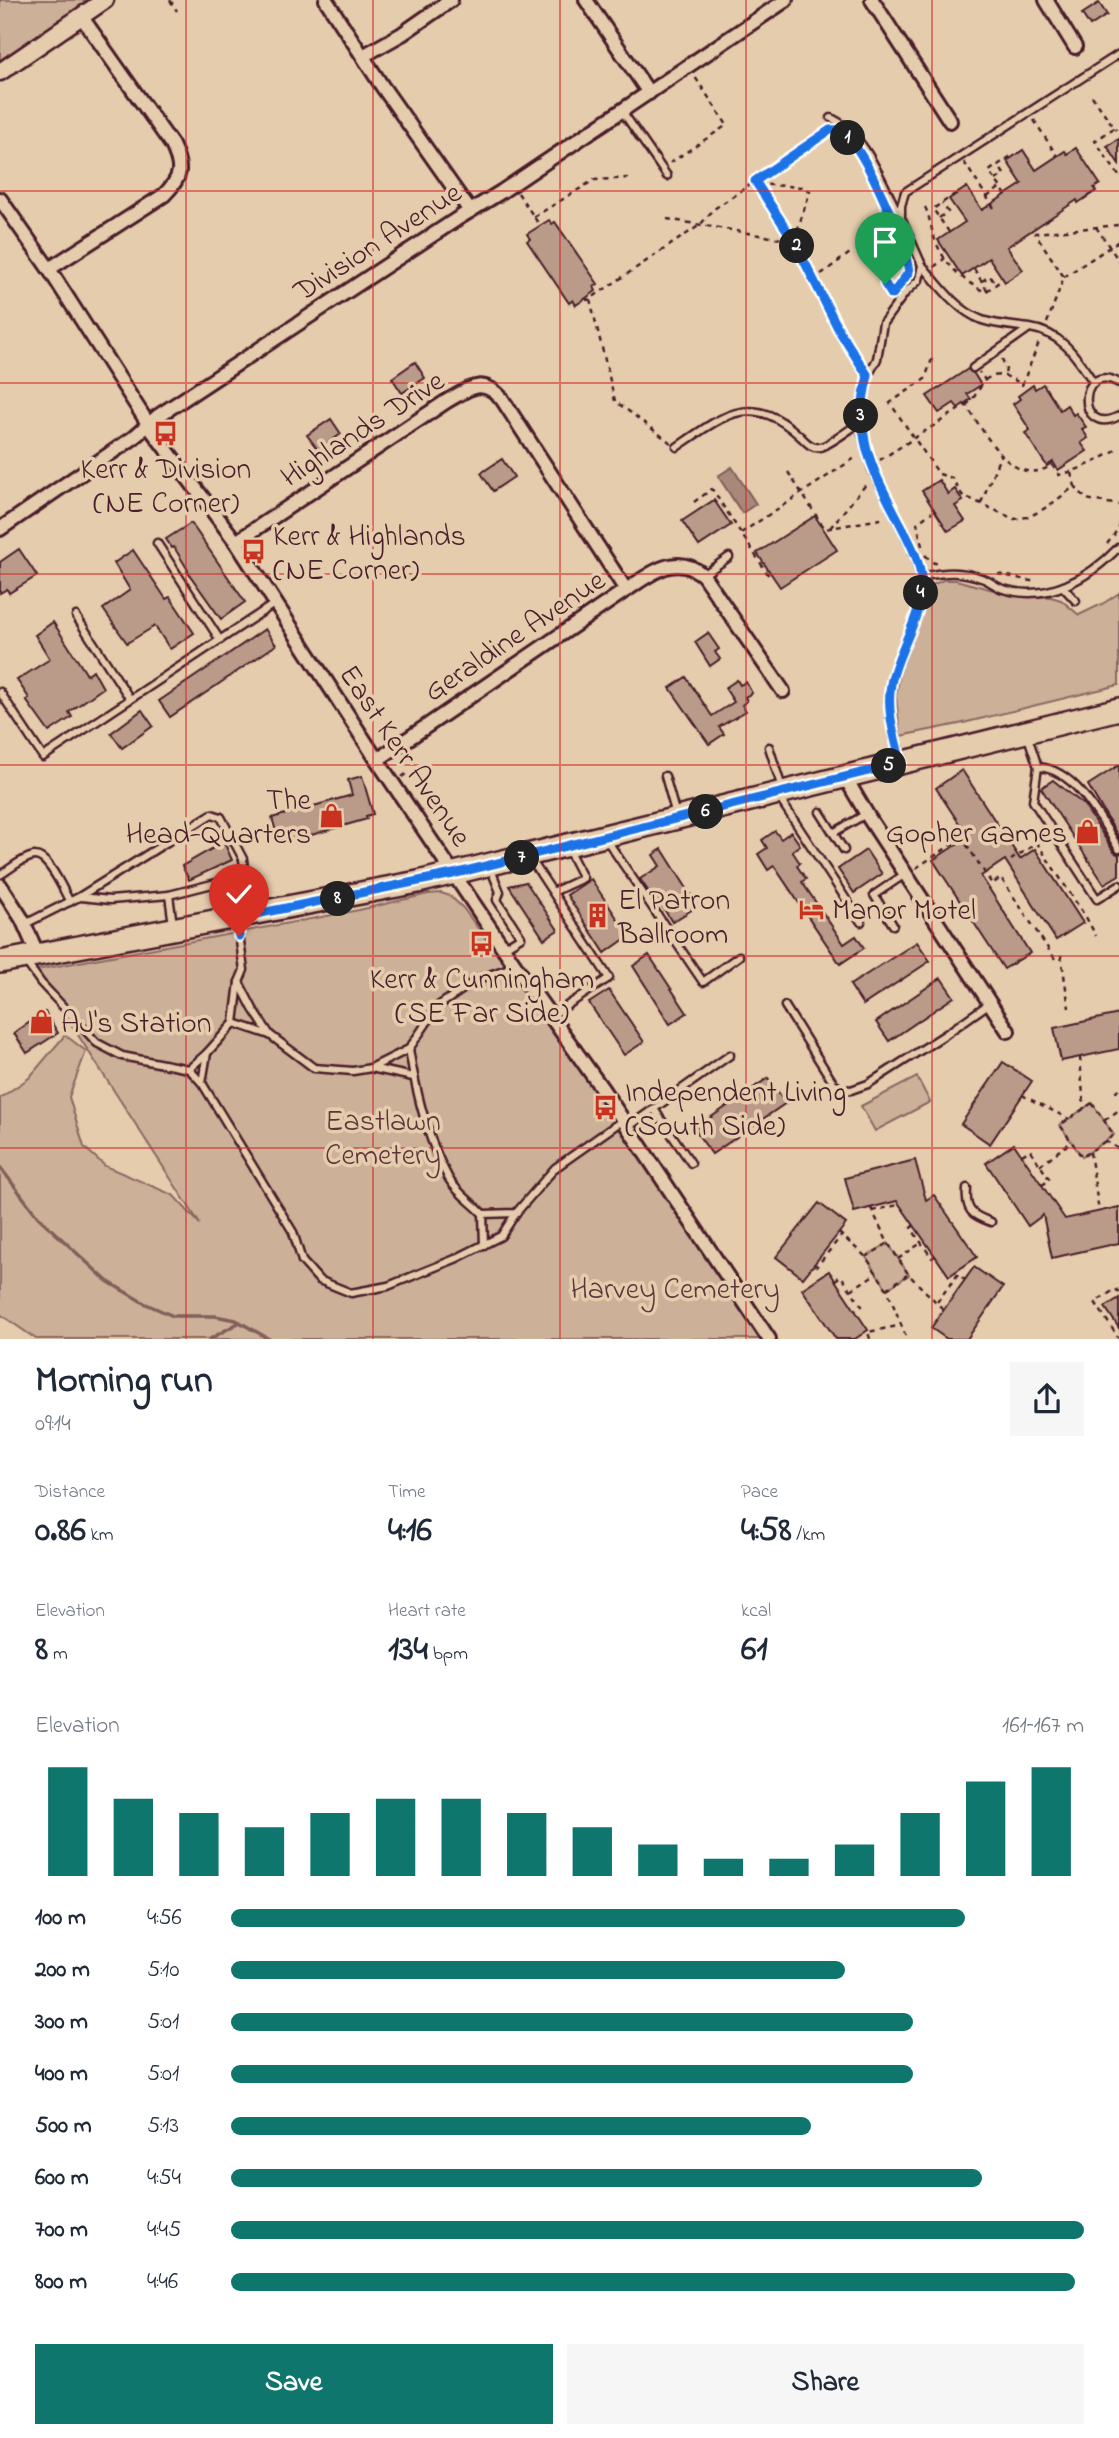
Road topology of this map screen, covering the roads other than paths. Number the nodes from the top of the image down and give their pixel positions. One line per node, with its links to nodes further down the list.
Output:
1 (106, 0): 8 (street)
2 (326, 0): 11 (street)
3 (451, 0): 11 (street)
4 (586, 0): 13 (street)
5 (786, 0): 13 (street, Division Avenue)
6 (872, 0): 16 (street)
7 (1045, 0): 9 (street)
8 (81, 16): 12 (street); 22 (street)
9 (1075, 47)
10 (1119, 54): 20 (lane)
11 (363, 56): 19 (street)
12 (0, 72)
13 (649, 93): 14 (street, Division Avenue)
14 (622, 111): 17 (lane); 19 (street, Division Avenue)
15 (831, 117): 20 (lane)
16 (950, 121)
17 (667, 176)
18 (0, 199): 22 (street, East Kerr Avenue)
19 (470, 211): 29 (street, Division Avenue)
20 (903, 221): 21 (lane)
21 (922, 265): 23 (lane); 28 (lane)
22 (49, 269): 29 (street, East Kerr Avenue)
23 (1030, 328): 24 (lane); 25 (lane)
24 (974, 368)
25 (1094, 383): 26 (lane); 27 (lane)
26 (1119, 383)
27 (1119, 417)
28 (862, 421): 30 (lane); 37 (lane)
29 (148, 424): 31 (street, Division Avenue); 32 (street, East Kerr Avenue)
30 (677, 447)
31 (0, 529)
32 (236, 542): 39 (street, Highlands Drive); 41 (street, East Kerr Avenue)
33 (157, 543): 43 (lane)
34 (1119, 547): 38 (lane)
35 (729, 557): 36 (lane)
36 (703, 575): 39 (street, Geraldine Avenue); 44 (street)
37 (920, 577): 38 (lane); 51 (lane)
38 (1063, 587): 40 (lane)
39 (626, 590): 50 (street, Geraldine Avenue)
40 (1076, 601)
41 (274, 604): 43 (lane); 50 (street, East Kerr Avenue)
42 (76, 616): 46 (lane)
43 (220, 640): 46 (lane)
44 (783, 691)
45 (0, 692): 46 (lane)
46 (130, 699)
47 (1119, 709): 48 (main road)
48 (1026, 732): 51 (main road); 52 (lane)
49 (769, 747): 55 (lane)
50 (377, 760): 67 (street, East Kerr Avenue)
51 (901, 763): 54 (main road)
52 (1038, 767): 62 (lane); 70 (lane)
53 (664, 776): 58 (lane)
54 (845, 777): 55 (main road); 57 (street)
55 (780, 794): 58 (main road); 76 (lane)
56 (820, 812): 59 (lane)
57 (866, 814): 59 (lane); 66 (street)
58 (677, 820): 60 (main road)
59 (833, 833): 63 (lane)
60 (604, 838): 61 (main road); 81 (lane)
61 (567, 847): 64 (main road); 71 (lane)
62 (1119, 849)
63 (844, 850)
64 (529, 856): 65 (main road); 71 (lane)
65 (489, 866): 67 (main road); 80 (lane)
66 (911, 871): 78 (lane); 86 (street)
67 (453, 874): 75 (main road); 80 (street, East Kerr Avenue)
68 (0, 875): 74 (lane)
69 (0, 885): 77 (street)
70 (1119, 885)
71 (553, 892): 88 (lane)
72 (169, 895): 73 (lane); 73 (lane); 79 (lane)
73 (79, 897): 74 (lane)
74 (70, 902): 77 (lane)
75 (237, 918): 79 (main road); 85 (lane)
76 (861, 922)
77 (25, 924): 82 (street)
78 (893, 925)
79 (173, 930): 82 (main road)
80 (503, 948): 84 (street, East Kerr Avenue)
81 (739, 956)
82 (31, 957): 83 (main road); 96 (lane)
83 (0, 962)
84 (516, 966): 88 (street, East Kerr Avenue); 92 (lane)
85 (239, 982): 89 (lane); 91 (lane)
86 (990, 1003): 87 (lane); 90 (street)
87 (785, 1006)
88 (551, 1016): 100 (street, East Kerr Avenue)
89 (234, 1023): 91 (lane); 93 (lane)
90 (1008, 1031)
91 (270, 1035): 95 (lane)
92 (409, 1049): 95 (lane); 97 (lane)
93 (207, 1053): 96 (lane); 98 (lane)
94 (730, 1055): 99 (lane)
95 (371, 1068): 97 (lane)
96 (189, 1069): 98 (lane)
97 (413, 1077): 104 (lane)
98 (202, 1083): 106 (lane)
99 (654, 1109): 100 (lane); 101 (lane)
100 (626, 1124): 103 (lane); 107 (street, East Kerr Avenue)
101 (691, 1163)
102 (967, 1188): 105 (lane)
103 (516, 1213): 104 (lane); 106 (lane)
104 (484, 1214): 106 (lane)
105 (991, 1222)
106 (484, 1245)
107 (769, 1339)

